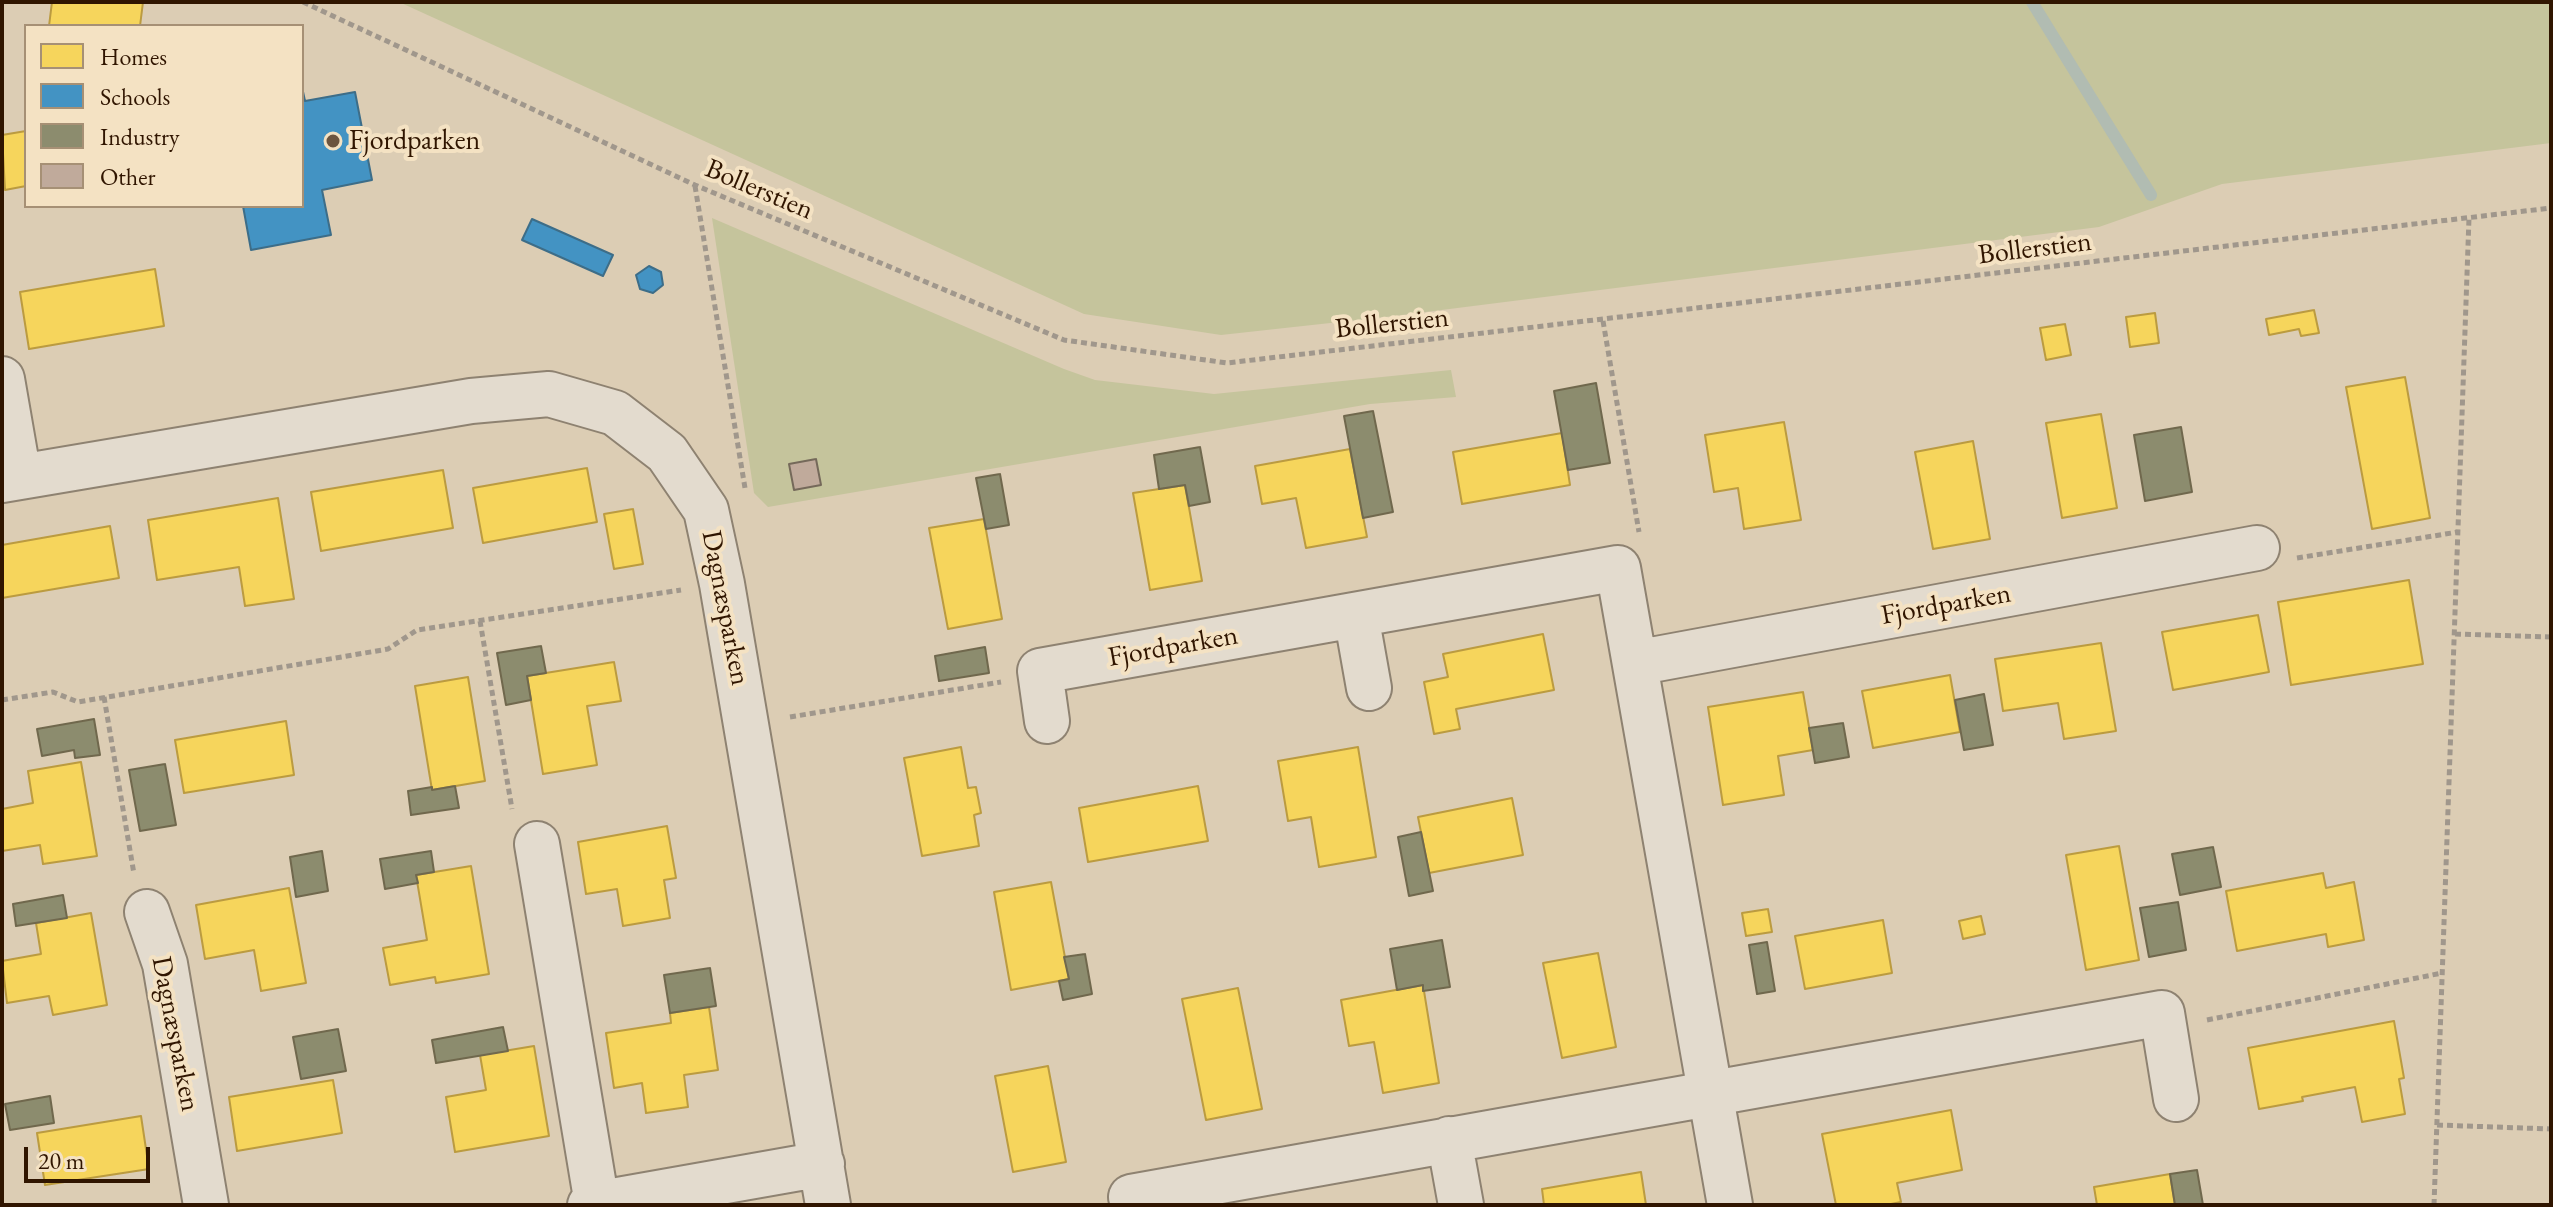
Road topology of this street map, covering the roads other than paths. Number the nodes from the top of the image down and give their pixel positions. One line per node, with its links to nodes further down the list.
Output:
1 (2, 379): 2 (street, Dagnæsparken)
2 (10, 479): 13 (street, Dagnæsparken)
3 (2257, 548): 5 (street, Fjordparken)
4 (1356, 615): 5 (street, Fjordparken); 6 (street); 7 (street, Fjordparken)
5 (1635, 663): 10 (street)
6 (1369, 688)
7 (1047, 721)
8 (537, 844): 14 (street, Dagnæsparken)
9 (147, 912): 15 (street, Dagnæsparken)
10 (1710, 1092): 11 (street); 12 (street); 18 (street)
11 (2176, 1099)
12 (1449, 1139): 16 (street); 17 (street)
13 (825, 1185): 14 (street, Dagnæsparken)
14 (594, 1204)
15 (206, 1205)
16 (1133, 1205)
17 (1461, 1205)
18 (1730, 1205)

